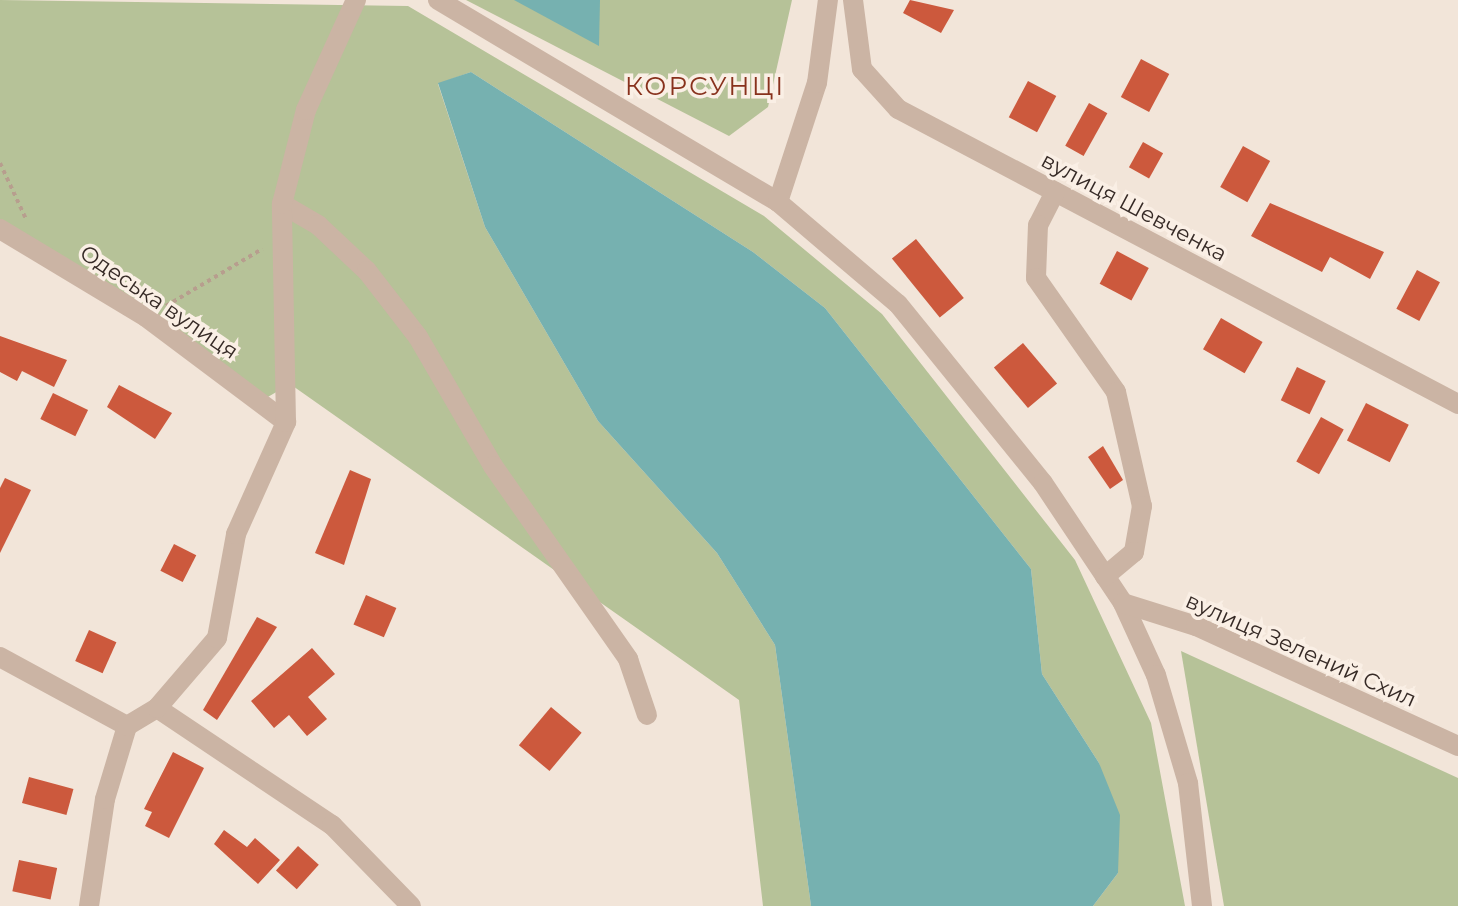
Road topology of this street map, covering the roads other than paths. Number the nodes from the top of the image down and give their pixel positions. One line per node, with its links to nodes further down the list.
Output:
1 (356, 0): 7 (street)
2 (438, 0): 6 (street)
3 (828, 0): 6 (street)
4 (853, 0): 5 (street, вулиця Шевченка)
5 (1055, 192): 9 (street, вулиця Шевченка); 11 (street)
6 (778, 202): 11 (street)
7 (282, 204): 10 (street); 15 (street)
8 (0, 229): 10 (street, Одеська вулиця)
9 (1458, 404)
10 (286, 422): 14 (street)
11 (1105, 576): 12 (street)
12 (1123, 603): 17 (street, вулиця Зелений Схил); 20 (street)
13 (0, 657): 16 (street)
14 (157, 708): 16 (street); 19 (street)
15 (647, 715)
16 (127, 726): 18 (street)
17 (1458, 746)
18 (89, 906)
19 (411, 906)
20 (1202, 906)

